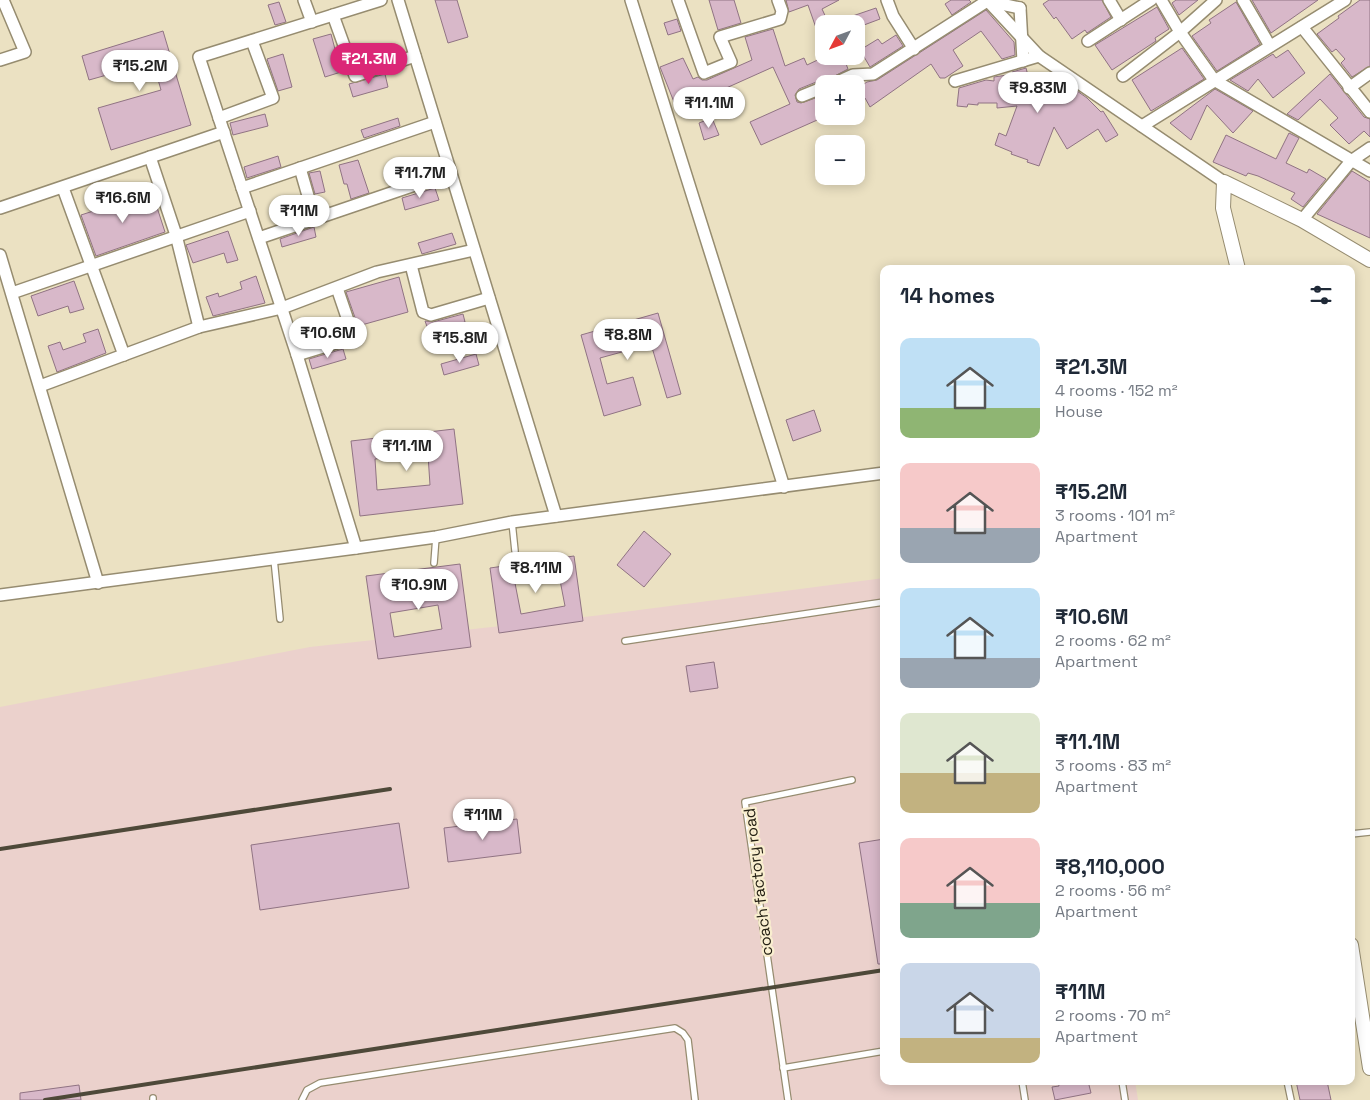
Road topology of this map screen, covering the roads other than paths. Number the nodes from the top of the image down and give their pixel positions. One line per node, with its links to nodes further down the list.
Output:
1 (3, 0): 31 (street)
2 (304, 0): 21 (street)
3 (381, 0): 18 (street)
4 (398, 0): 29 (street)
5 (631, 0): 76 (street)
6 (678, 0): 7 (street)
7 (778, 0)
8 (887, 0): 28 (street)
9 (987, 0): 16 (street); 24 (street); 28 (street)
10 (1109, 0): 20 (street)
11 (1151, 0): 20 (street)
12 (1161, 0): 23 (street)
13 (1216, 0): 23 (street)
14 (1242, 0): 27 (street)
15 (1345, 0): 17 (street)
16 (1024, 4): 24 (street)
17 (1328, 4): 22 (street)
18 (349, 5): 19 (street)
19 (333, 15): 21 (street); 29 (street)
20 (1121, 20): 26 (street)
21 (312, 22): 25 (street)
22 (1302, 27): 27 (street); 38 (street)
23 (1180, 32): 35 (street); 36 (street)
24 (1023, 39): 30 (street); 32 (street)
25 (252, 41): 42 (street); 42 (street)
26 (1088, 41)
27 (1270, 46): 36 (street)
28 (914, 49): 34 (street)
29 (415, 56): 43 (street)
30 (1038, 56): 32 (street); 44 (street)
31 (0, 60)
32 (1023, 61): 37 (street)
33 (1370, 73): 38 (street)
34 (853, 75)
35 (1123, 76)
36 (1214, 80): 44 (street); 48 (street)
37 (955, 81)
38 (1350, 88): 41 (street)
39 (815, 91): 40 (street)
40 (802, 96)
41 (1370, 112)
42 (219, 118): 45 (street)
43 (435, 122): 49 (street); 51 (street)
44 (1142, 126): 52 (street)
45 (224, 132): 47 (street); 54 (street)
46 (1370, 148): 48 (street)
47 (150, 157): 53 (street); 59 (street)
48 (1351, 161): 50 (street); 58 (street)
49 (300, 168): 54 (street); 57 (street)
50 (1370, 171)
51 (450, 173): 57 (street); 61 (street)
52 (1224, 182): 58 (street); 66 (street)
53 (63, 188): 55 (street); 64 (street)
54 (242, 188): 56 (street)
55 (0, 208)
56 (250, 210): 59 (street); 60 (street)
57 (316, 220): 60 (street)
58 (1302, 220): 63 (street)
59 (176, 235): 64 (street); 71 (street)
60 (259, 238): 70 (street)
61 (474, 250): 65 (street); 69 (street)
62 (0, 255): 68 (street)
63 (1370, 260)
64 (91, 264): 68 (street); 72 (street)
65 (411, 264): 67 (street); 69 (street)
66 (1237, 265)
67 (337, 288): 70 (street); 73 (street)
68 (12, 293): 74 (street)
69 (489, 298): 77 (street)
70 (282, 308): 71 (street); 73 (street)
71 (199, 327): 72 (street)
72 (124, 355): 74 (street)
73 (297, 355): 80 (street)
74 (40, 386): 84 (street)
75 (880, 474): 76 (street)
76 (784, 487): 77 (street)
77 (556, 516): 78 (street)
78 (512, 522): 79 (street); 81 (lane)
79 (436, 537): 80 (street); 83 (lane)
80 (356, 548): 82 (street)
81 (515, 551)
82 (274, 559): 84 (street); 87 (lane)
83 (434, 563)
84 (98, 582): 85 (street)
85 (0, 595)
86 (880, 603): 88 (lane)
87 (280, 619)
88 (626, 640)
89 (852, 780): 94 (lane, coach factory road)
90 (1370, 832): 91 (lane)
91 (1355, 834)
92 (1355, 971): 95 (street)
93 (880, 1052): 94 (lane)
94 (782, 1068): 101 (lane, coach factory road)
95 (1370, 1068)
96 (1023, 1085): 102 (lane)
97 (1123, 1085): 103 (lane)
98 (1288, 1085): 104 (lane)
99 (302, 1100): 100 (lane)
100 (695, 1100)
101 (788, 1100)
102 (1025, 1100)
103 (1125, 1100)
104 (1291, 1100)

